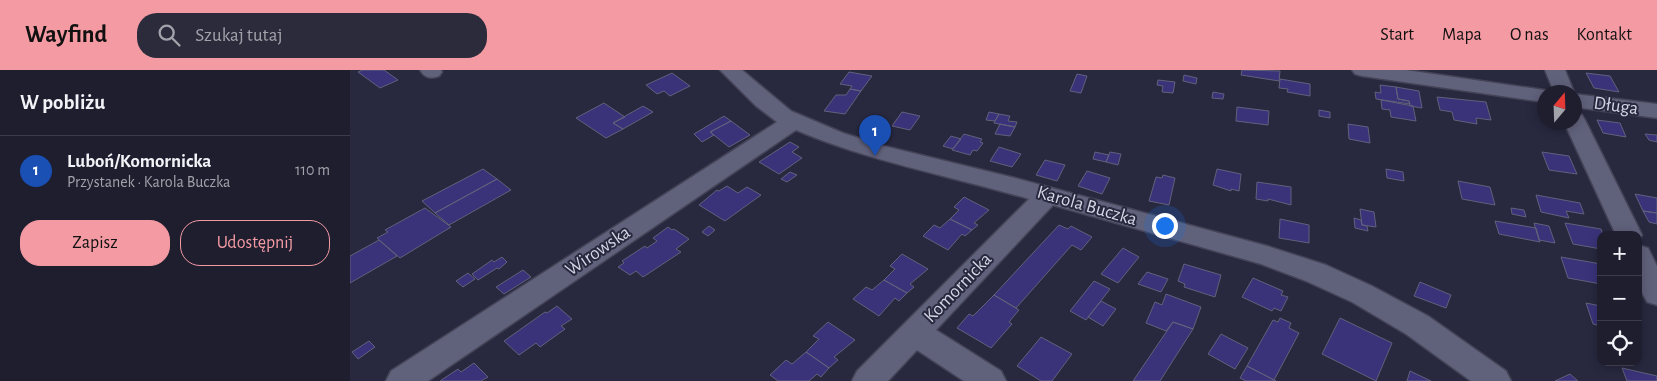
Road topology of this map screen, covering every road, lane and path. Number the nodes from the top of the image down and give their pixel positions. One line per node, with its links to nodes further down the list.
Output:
1 (730, 70): 9 (street, Karola Buczka)
2 (1362, 70): 4 (street)
3 (1555, 70): 5 (street)
4 (1401, 73): 6 (street)
5 (1561, 85)
6 (1537, 95)
7 (1582, 101): 8 (street, Długa)
8 (1657, 111)
9 (794, 121): 11 (street, Karola Buczka); 16 (street, Wirowska)
10 (1579, 130): 12 (street)
11 (1048, 195): 15 (street, Komornicka); 19 (street, Karola Buczka)
12 (1627, 231)
13 (1642, 263): 14 (street)
14 (1657, 294)
15 (914, 333): 17 (street, Komornicka); 18 (street)
16 (402, 381)
17 (868, 381)
18 (990, 381)
19 (1495, 381)

